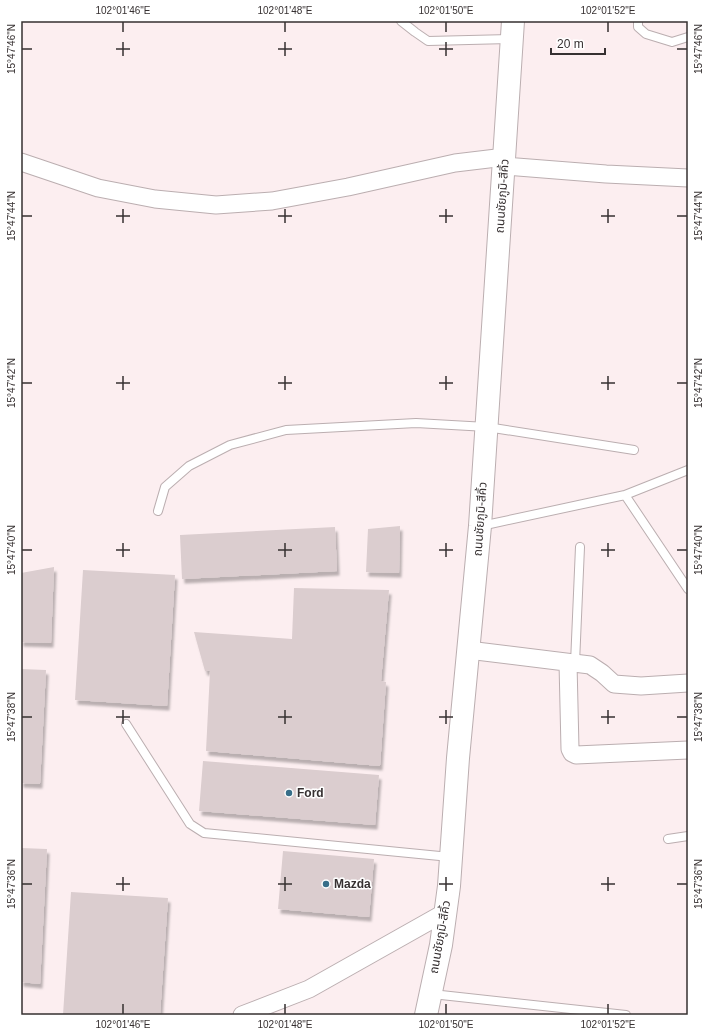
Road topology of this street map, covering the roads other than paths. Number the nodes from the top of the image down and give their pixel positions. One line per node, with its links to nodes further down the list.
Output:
1 (401, 21): 3 (lane)
2 (638, 21): 4 (lane)
3 (513, 30): 6 (main road, ถนนชัยภูมิ-สีคิ้ว)
4 (688, 37)
5 (21, 162): 6 (street)
6 (504, 162): 7 (street); 8 (main road, ถนนชัยภูมิ-สีคิ้ว)
7 (688, 178)
8 (487, 427): 9 (lane); 12 (lane); 13 (main road, ถนนชัยภูมิ-สีคิ้ว)
9 (634, 450)
10 (688, 470): 11 (lane)
11 (625, 495): 13 (lane); 15 (lane)
12 (158, 511)
13 (480, 526): 16 (main road, ถนนชัยภูมิ-สีคิ้ว)
14 (580, 547): 17 (lane)
15 (688, 589)
16 (468, 650): 17 (street); 23 (main road, ถนนชัยภูมิ-สีคิ้ว)
17 (571, 663): 18 (street); 20 (street)
18 (688, 683)
19 (126, 724): 23 (lane)
20 (688, 750)
21 (688, 836): 22 (lane)
22 (668, 839)
23 (450, 857): 24 (main road, ถนนชัยภูมิ-สีคิ้ว)
24 (444, 914): 25 (main road, ถนนชัยภูมิ-สีคิ้ว); 26 (street)
25 (430, 994): 27 (main road, ถนนชัยภูมิ-สีคิ้ว); 28 (lane)
26 (242, 1015)
27 (426, 1015)
28 (626, 1015)

